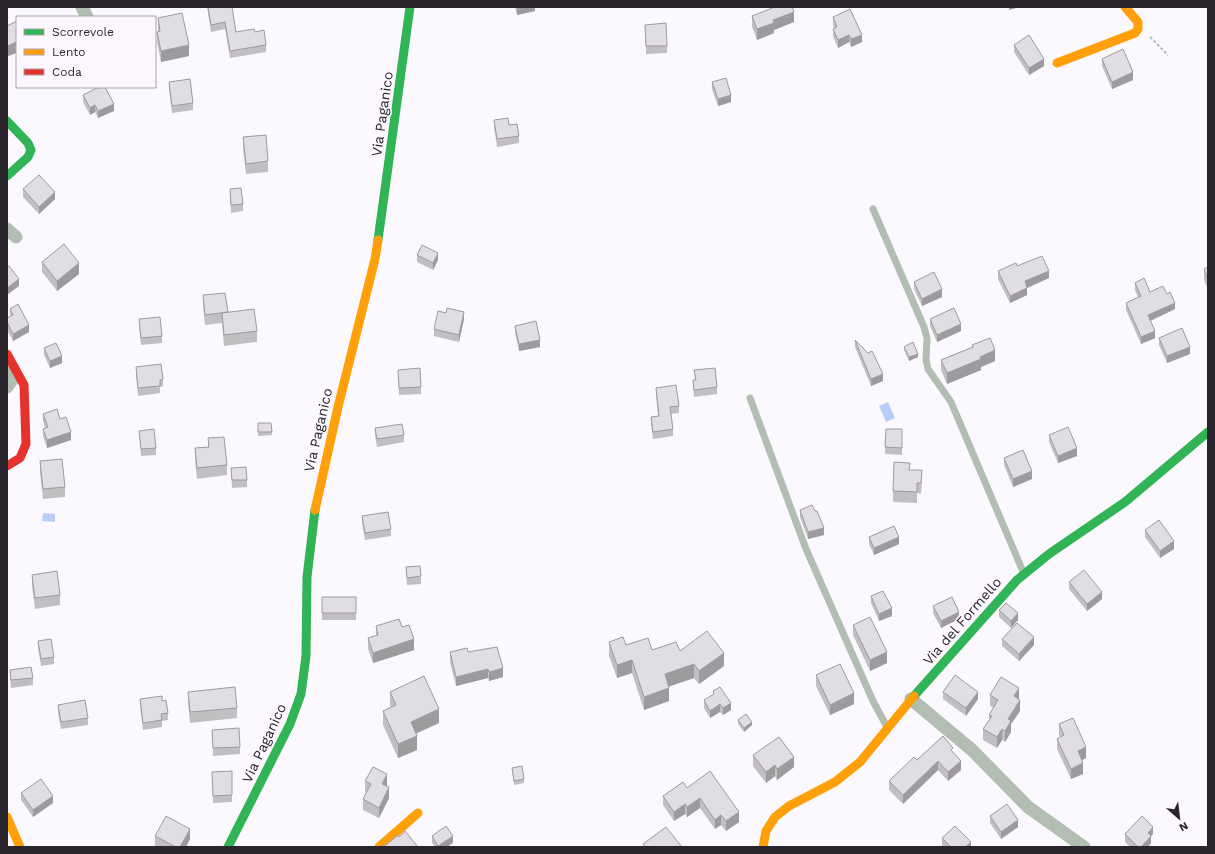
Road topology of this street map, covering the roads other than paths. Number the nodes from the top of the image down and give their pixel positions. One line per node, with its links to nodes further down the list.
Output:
1 (82, 7): 4 (street)
2 (410, 7): 21 (street, Via Paganico)
3 (1125, 7): 5 (street)
4 (86, 16)
5 (1057, 63)
6 (7, 121): 7 (street)
7 (7, 176)
8 (872, 209): 15 (lane)
9 (7, 354): 14 (street)
10 (7, 370): 11 (street)
11 (7, 387)
12 (750, 398): 17 (lane)
13 (1208, 432): 15 (street, Via del Formello)
14 (7, 466)
15 (1024, 574): 16 (street, Via del Formello)
16 (912, 699): 17 (street, Via del Formello); 24 (street)
17 (888, 729): 23 (street, Via del Formello)
18 (418, 813): 22 (street)
19 (7, 817): 20 (street)
20 (20, 847)
21 (228, 847)
22 (379, 847)
23 (763, 847)
24 (1084, 847)

